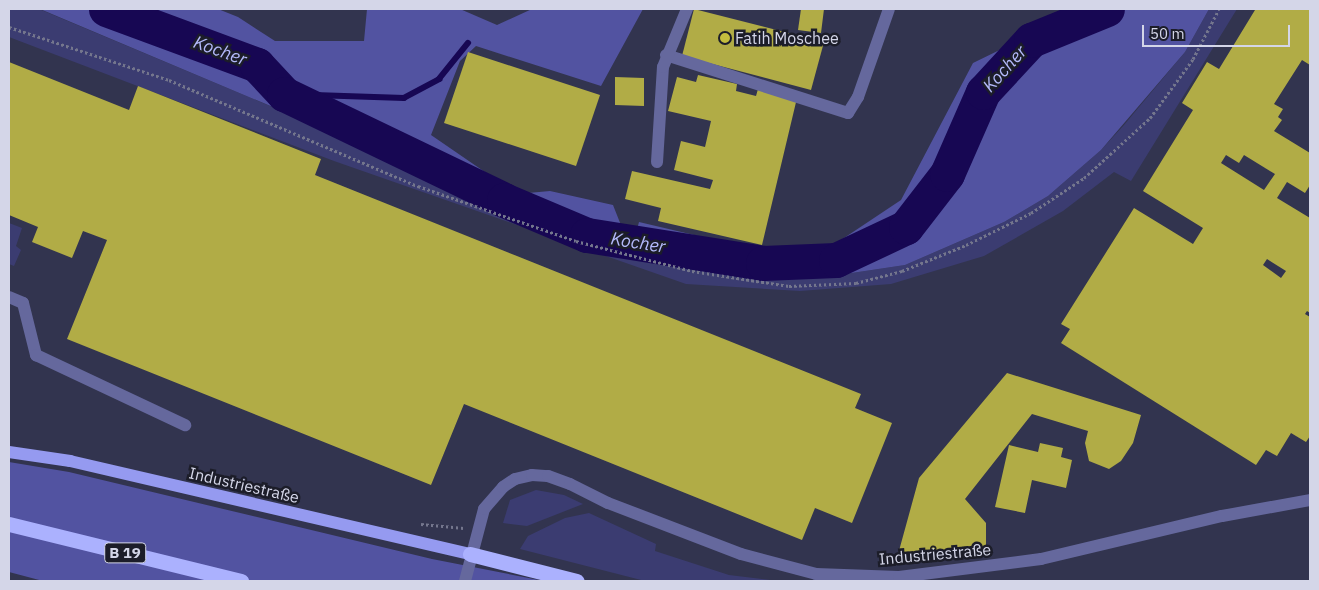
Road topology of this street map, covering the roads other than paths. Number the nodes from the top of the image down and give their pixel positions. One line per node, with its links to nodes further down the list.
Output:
1 (687, 9): 3 (street)
2 (889, 9): 3 (street)
3 (666, 55): 4 (street)
4 (656, 162)
5 (9, 297): 6 (street)
6 (185, 425)
7 (9, 452): 10 (main road, Industriestraße)
8 (1310, 500): 10 (street, Industriestraße)
9 (9, 524): 11 (highway, B 19)
10 (470, 554): 12 (street, Industriestraße); 13 (highway)
11 (241, 581)
12 (464, 581)
13 (577, 581)

